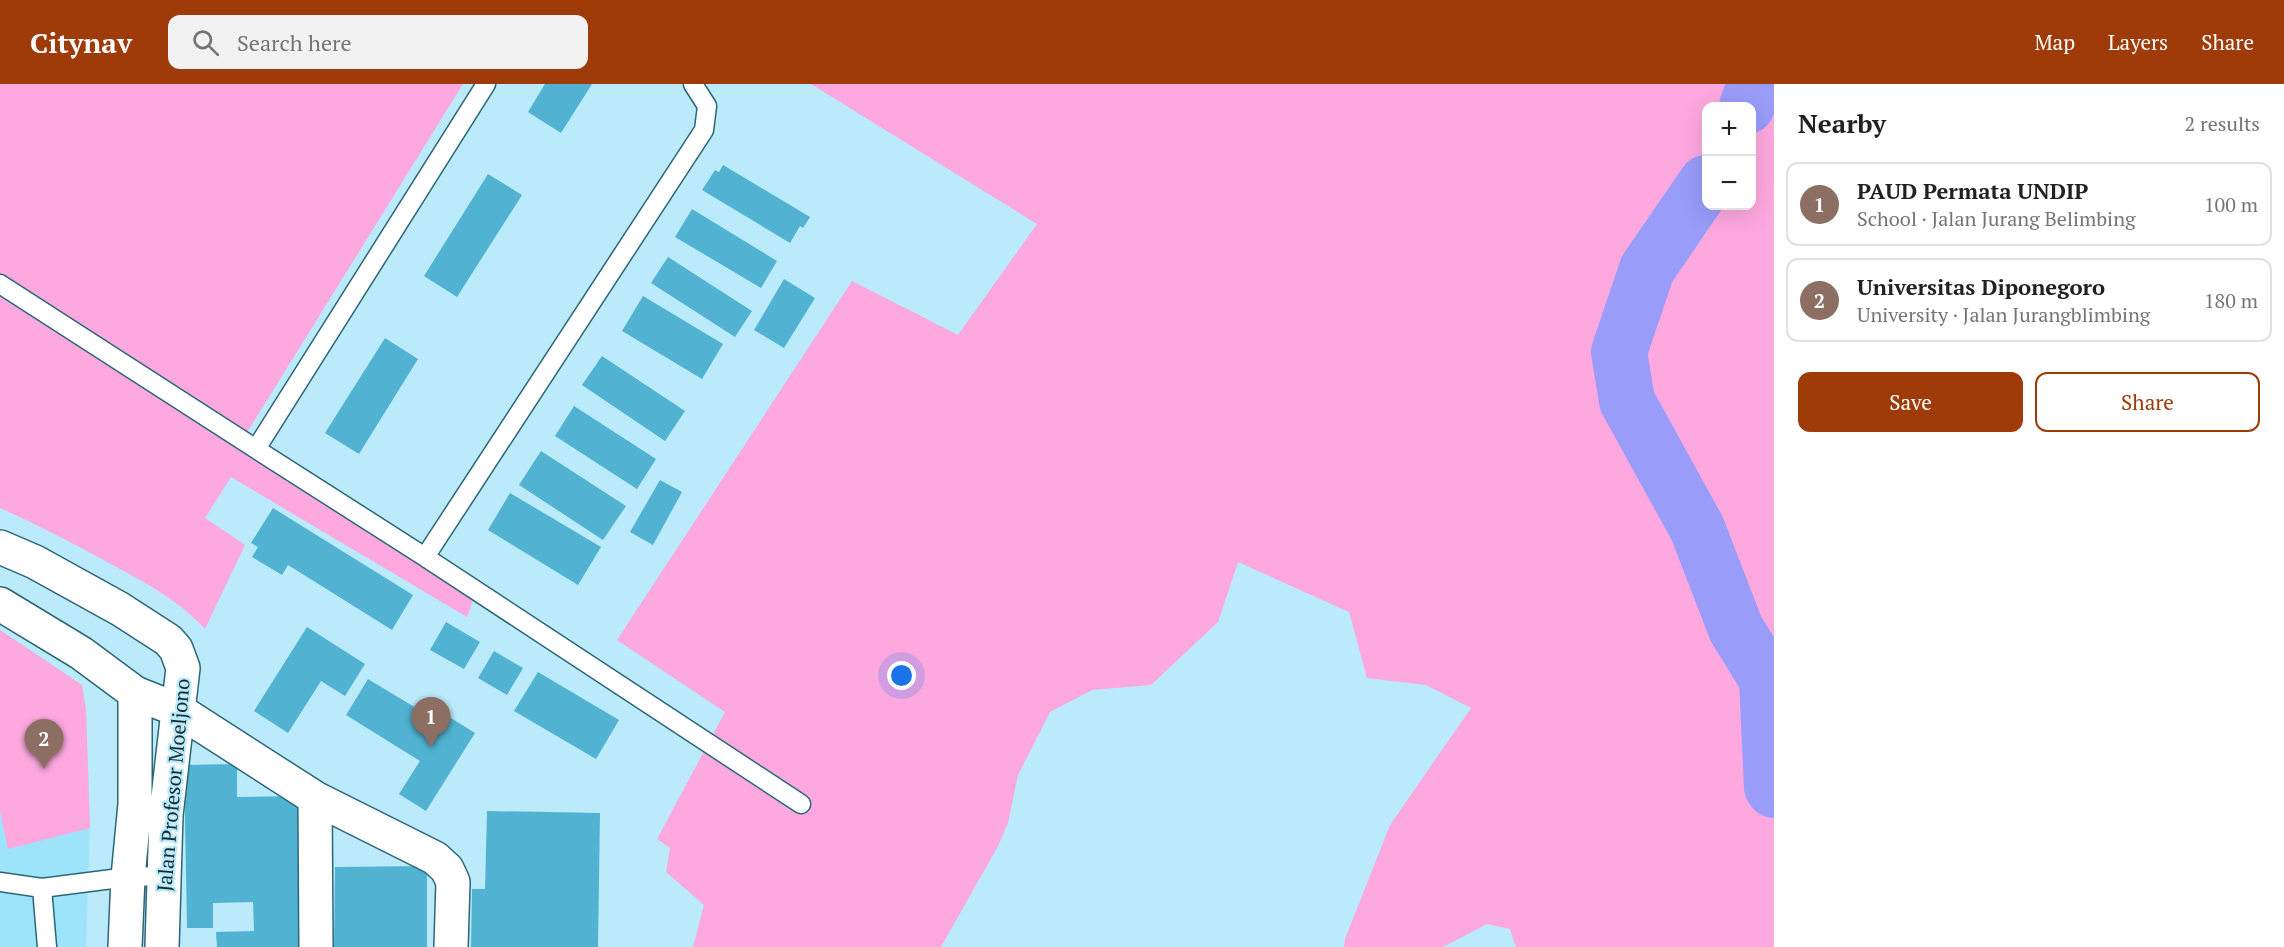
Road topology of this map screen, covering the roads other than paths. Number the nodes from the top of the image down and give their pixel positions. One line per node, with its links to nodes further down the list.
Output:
1 (486, 84): 4 (lane)
2 (693, 84): 6 (lane)
3 (0, 284): 4 (lane)
4 (256, 449): 6 (lane)
5 (0, 547): 9 (street, Jalan Profesor Moeljono)
6 (425, 557): 11 (lane)
7 (0, 604): 8 (street)
8 (135, 693): 9 (street); 13 (street)
9 (178, 710): 10 (street); 12 (street, Jalan Profesor Moeljono)
10 (315, 798): 19 (street); 20 (street)
11 (801, 804)
12 (163, 876): 13 (lane); 18 (street, Jalan Profesor Moeljono)
13 (128, 877): 15 (lane); 17 (street)
14 (0, 882): 15 (lane)
15 (42, 888): 16 (lane)
16 (47, 947)
17 (125, 947)
18 (162, 947)
19 (316, 947)
20 (452, 947)

